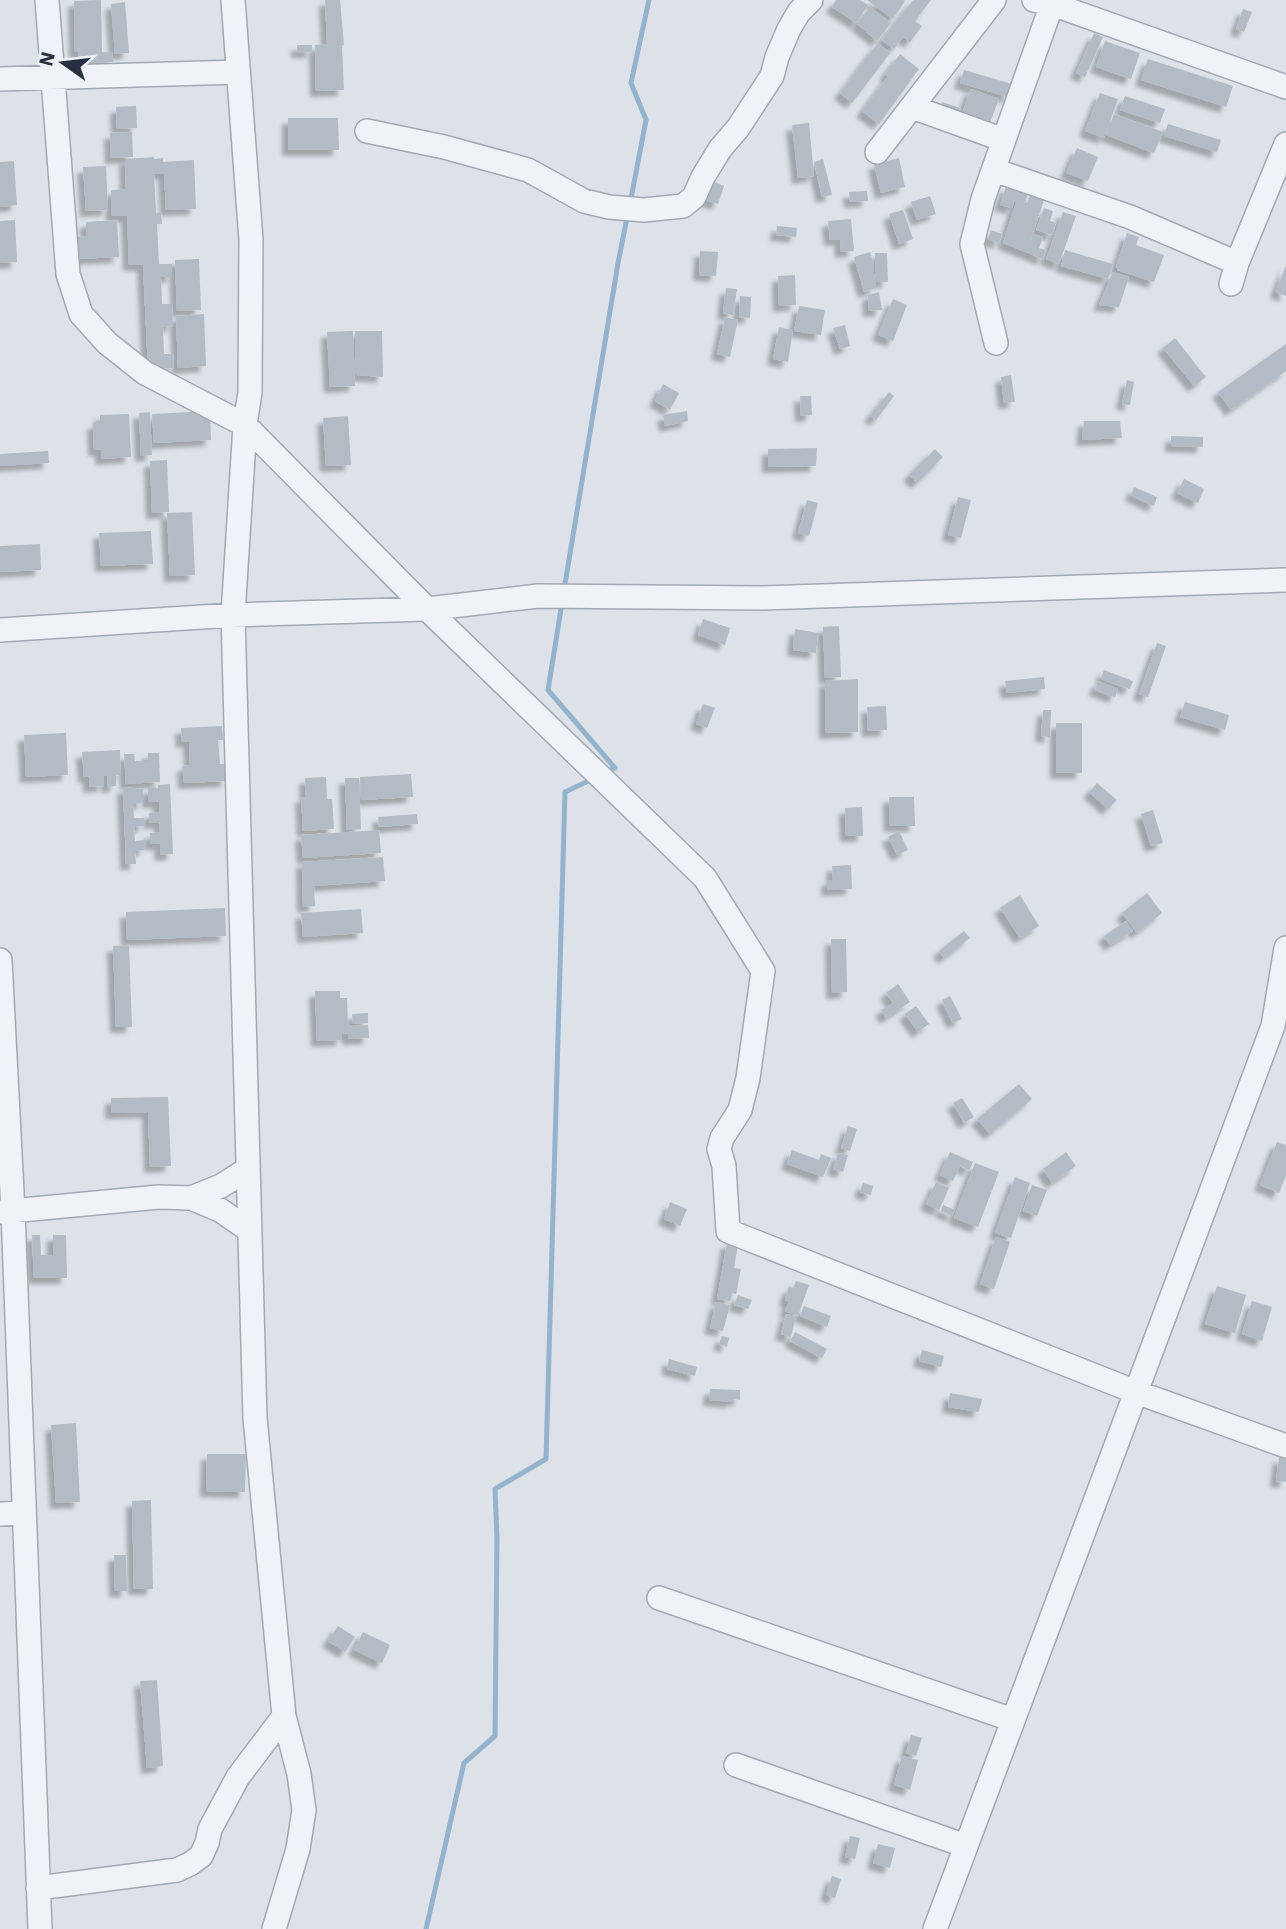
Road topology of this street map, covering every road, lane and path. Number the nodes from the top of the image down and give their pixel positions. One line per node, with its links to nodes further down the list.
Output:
1 (47, 0): 7 (street)
2 (233, 0): 6 (street)
3 (811, 0): 11 (street)
4 (995, 0): 10 (street)
5 (1043, 2): 9 (street); 12 (street)
6 (238, 72): 7 (street); 17 (street)
7 (52, 78): 8 (street); 17 (street)
8 (0, 79)
9 (1286, 87)
10 (912, 107): 12 (street); 14 (street)
11 (368, 131)
12 (1004, 140): 15 (street)
13 (1286, 144): 15 (street)
14 (877, 152)
15 (994, 170): 16 (street)
16 (996, 343)
17 (245, 425): 19 (street); 20 (street)
18 (1286, 580): 19 (street)
19 (427, 609): 20 (street); 29 (street)
20 (233, 615): 21 (street); 25 (street)
21 (0, 631)
22 (1286, 948): 24 (street)
23 (0, 960): 27 (street)
24 (1279, 1028): 29 (street)
25 (248, 1170): 26 (street); 28 (street)
26 (191, 1198): 27 (street); 28 (street)
27 (6, 1212): 31 (street)
28 (249, 1230): 34 (street)
29 (1136, 1392): 30 (street); 35 (street)
30 (1286, 1447)
31 (24, 1513): 32 (street); 38 (street)
32 (0, 1514)
33 (659, 1598): 35 (street)
34 (284, 1716): 38 (street); 40 (street)
35 (1013, 1720): 37 (street)
36 (736, 1765): 37 (street)
37 (966, 1846): 41 (street)
38 (38, 1888): 39 (street)
39 (40, 1929)
40 (274, 1929)
41 (935, 1929)

